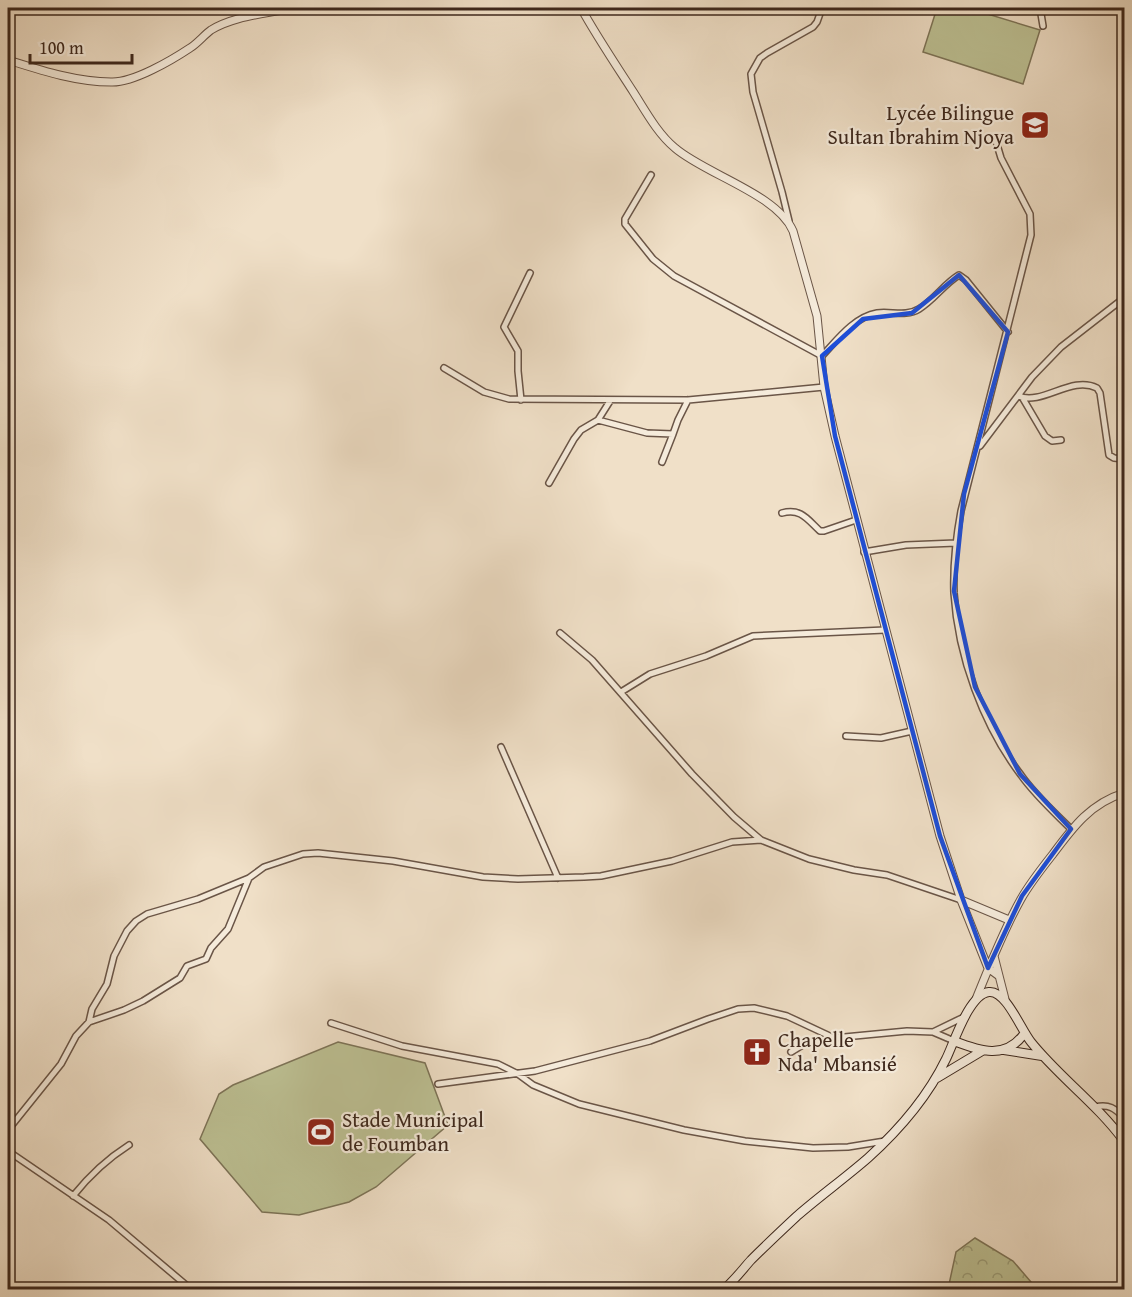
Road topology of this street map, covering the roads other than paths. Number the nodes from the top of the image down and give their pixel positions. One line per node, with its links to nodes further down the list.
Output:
1 (291, 8): 6 (street)
2 (581, 8): 9 (street)
3 (822, 8): 9 (street)
4 (1040, 8): 5 (street)
5 (1043, 26)
6 (8, 60)
7 (995, 138): 12 (street)
8 (651, 175): 13 (street)
9 (789, 221): 13 (street)
10 (530, 273): 17 (street)
11 (1125, 298): 16 (street)
12 (1008, 332): 13 (street); 23 (street)
13 (822, 356): 15 (street)
14 (444, 368): 17 (street)
15 (824, 387): 18 (street); 28 (street)
16 (1020, 396): 22 (street); 23 (street); 24 (street)
17 (521, 400): 19 (street)
18 (688, 400): 19 (street); 21 (street)
19 (610, 401): 20 (street)
20 (598, 420): 21 (street); 26 (street)
21 (673, 435): 25 (street)
22 (1061, 440)
23 (977, 450): 29 (street)
24 (1125, 459)
25 (662, 462)
26 (549, 483)
27 (782, 513): 28 (street)
28 (856, 520): 30 (street)
29 (956, 543): 30 (street); 38 (street)
30 (864, 552): 31 (street)
31 (885, 630): 33 (street); 34 (street)
32 (560, 633): 33 (street)
33 (621, 692): 39 (street)
34 (912, 731): 35 (street); 42 (street)
35 (846, 736)
36 (501, 747): 41 (street)
37 (1125, 793): 38 (street)
38 (1071, 829): 43 (street)
39 (761, 840): 41 (street); 42 (street)
40 (249, 878): 41 (street); 50 (street); 50 (street)
41 (558, 878)
42 (962, 900): 43 (street); 45 (street)
43 (1010, 920): 44 (street)
44 (994, 956): 45 (street); 46 (street)
45 (988, 968): 46 (street); 47 (street)
46 (999, 976): 48 (street)
47 (976, 999): 48 (main road); 49 (main road)
48 (1005, 999): 53 (main road)
49 (965, 1017): 52 (street); 55 (main road)
50 (89, 1022): 65 (street)
51 (331, 1023): 60 (street)
52 (933, 1032): 54 (street); 55 (street)
53 (1024, 1034): 56 (main road); 59 (main road)
54 (834, 1038): 58 (street); 60 (street)
55 (954, 1041): 57 (main road); 61 (main road)
56 (1002, 1050): 57 (main road); 59 (main road)
57 (982, 1051): 61 (main road)
58 (791, 1053)
59 (1042, 1056): 63 (main road)
60 (518, 1074): 62 (street); 66 (street)
61 (937, 1078): 66 (main road)
62 (438, 1084)
63 (1095, 1107): 64 (street); 67 (main road)
64 (1125, 1118)
65 (8, 1130)
66 (885, 1141): 72 (main road)
67 (1125, 1141)
68 (129, 1145): 70 (street)
69 (8, 1151): 70 (street)
70 (73, 1196): 71 (street)
71 (192, 1290)
72 (723, 1290)

